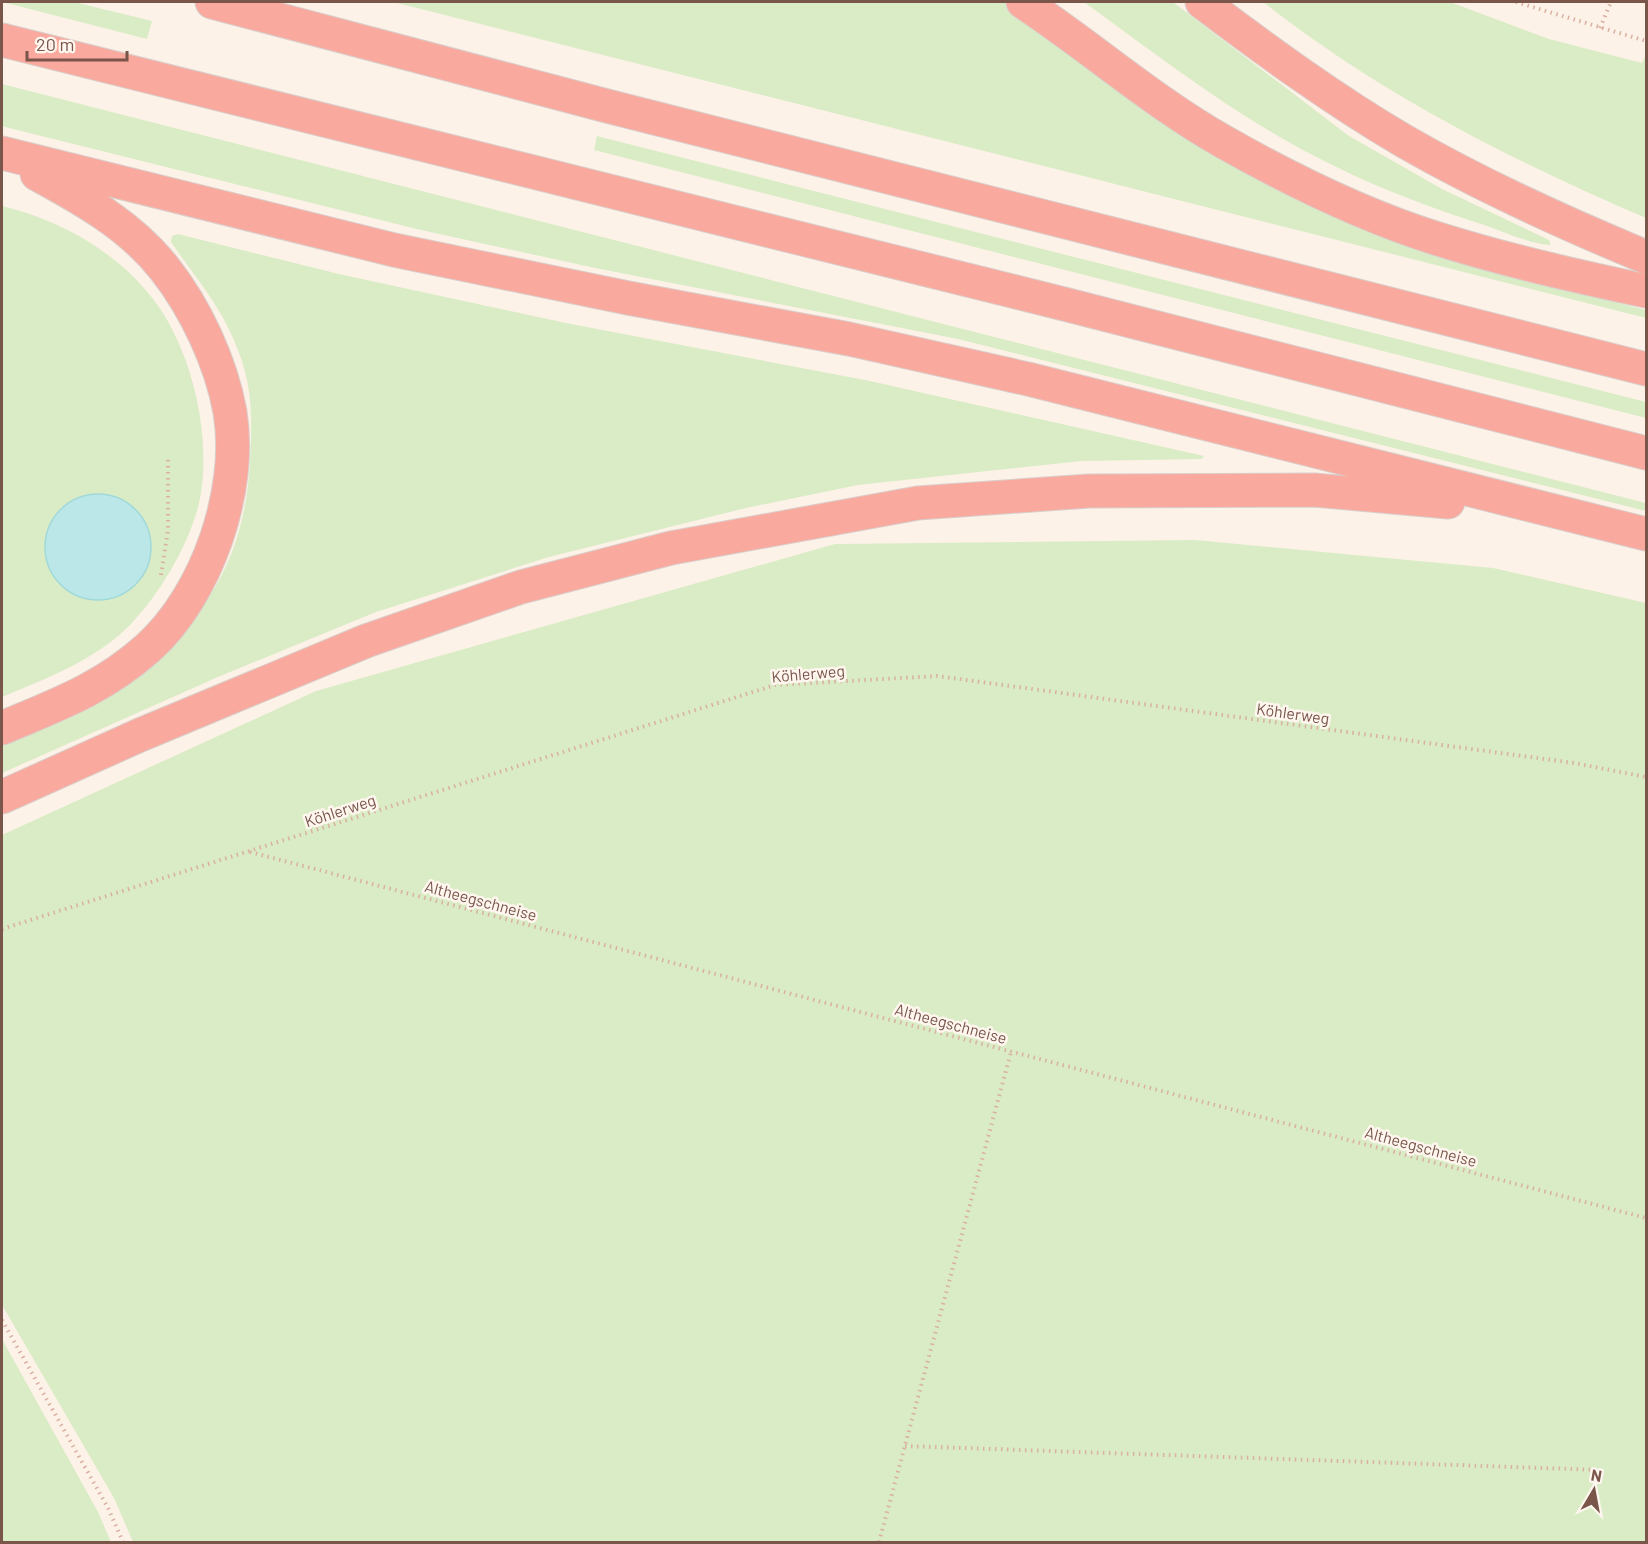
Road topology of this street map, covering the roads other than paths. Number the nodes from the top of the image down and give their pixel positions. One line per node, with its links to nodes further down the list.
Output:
1 (212, 2): 8 (highway)
2 (1023, 2): 7 (highway)
3 (1202, 2): 6 (highway)
4 (2, 40): 9 (highway)
5 (2, 154): 10 (highway); 12 (highway)
6 (1647, 257)
7 (1647, 291)
8 (1647, 369)
9 (1647, 453)
10 (1563, 513): 11 (highway); 13 (highway)
11 (1647, 534)
12 (2, 728)
13 (2, 797)

